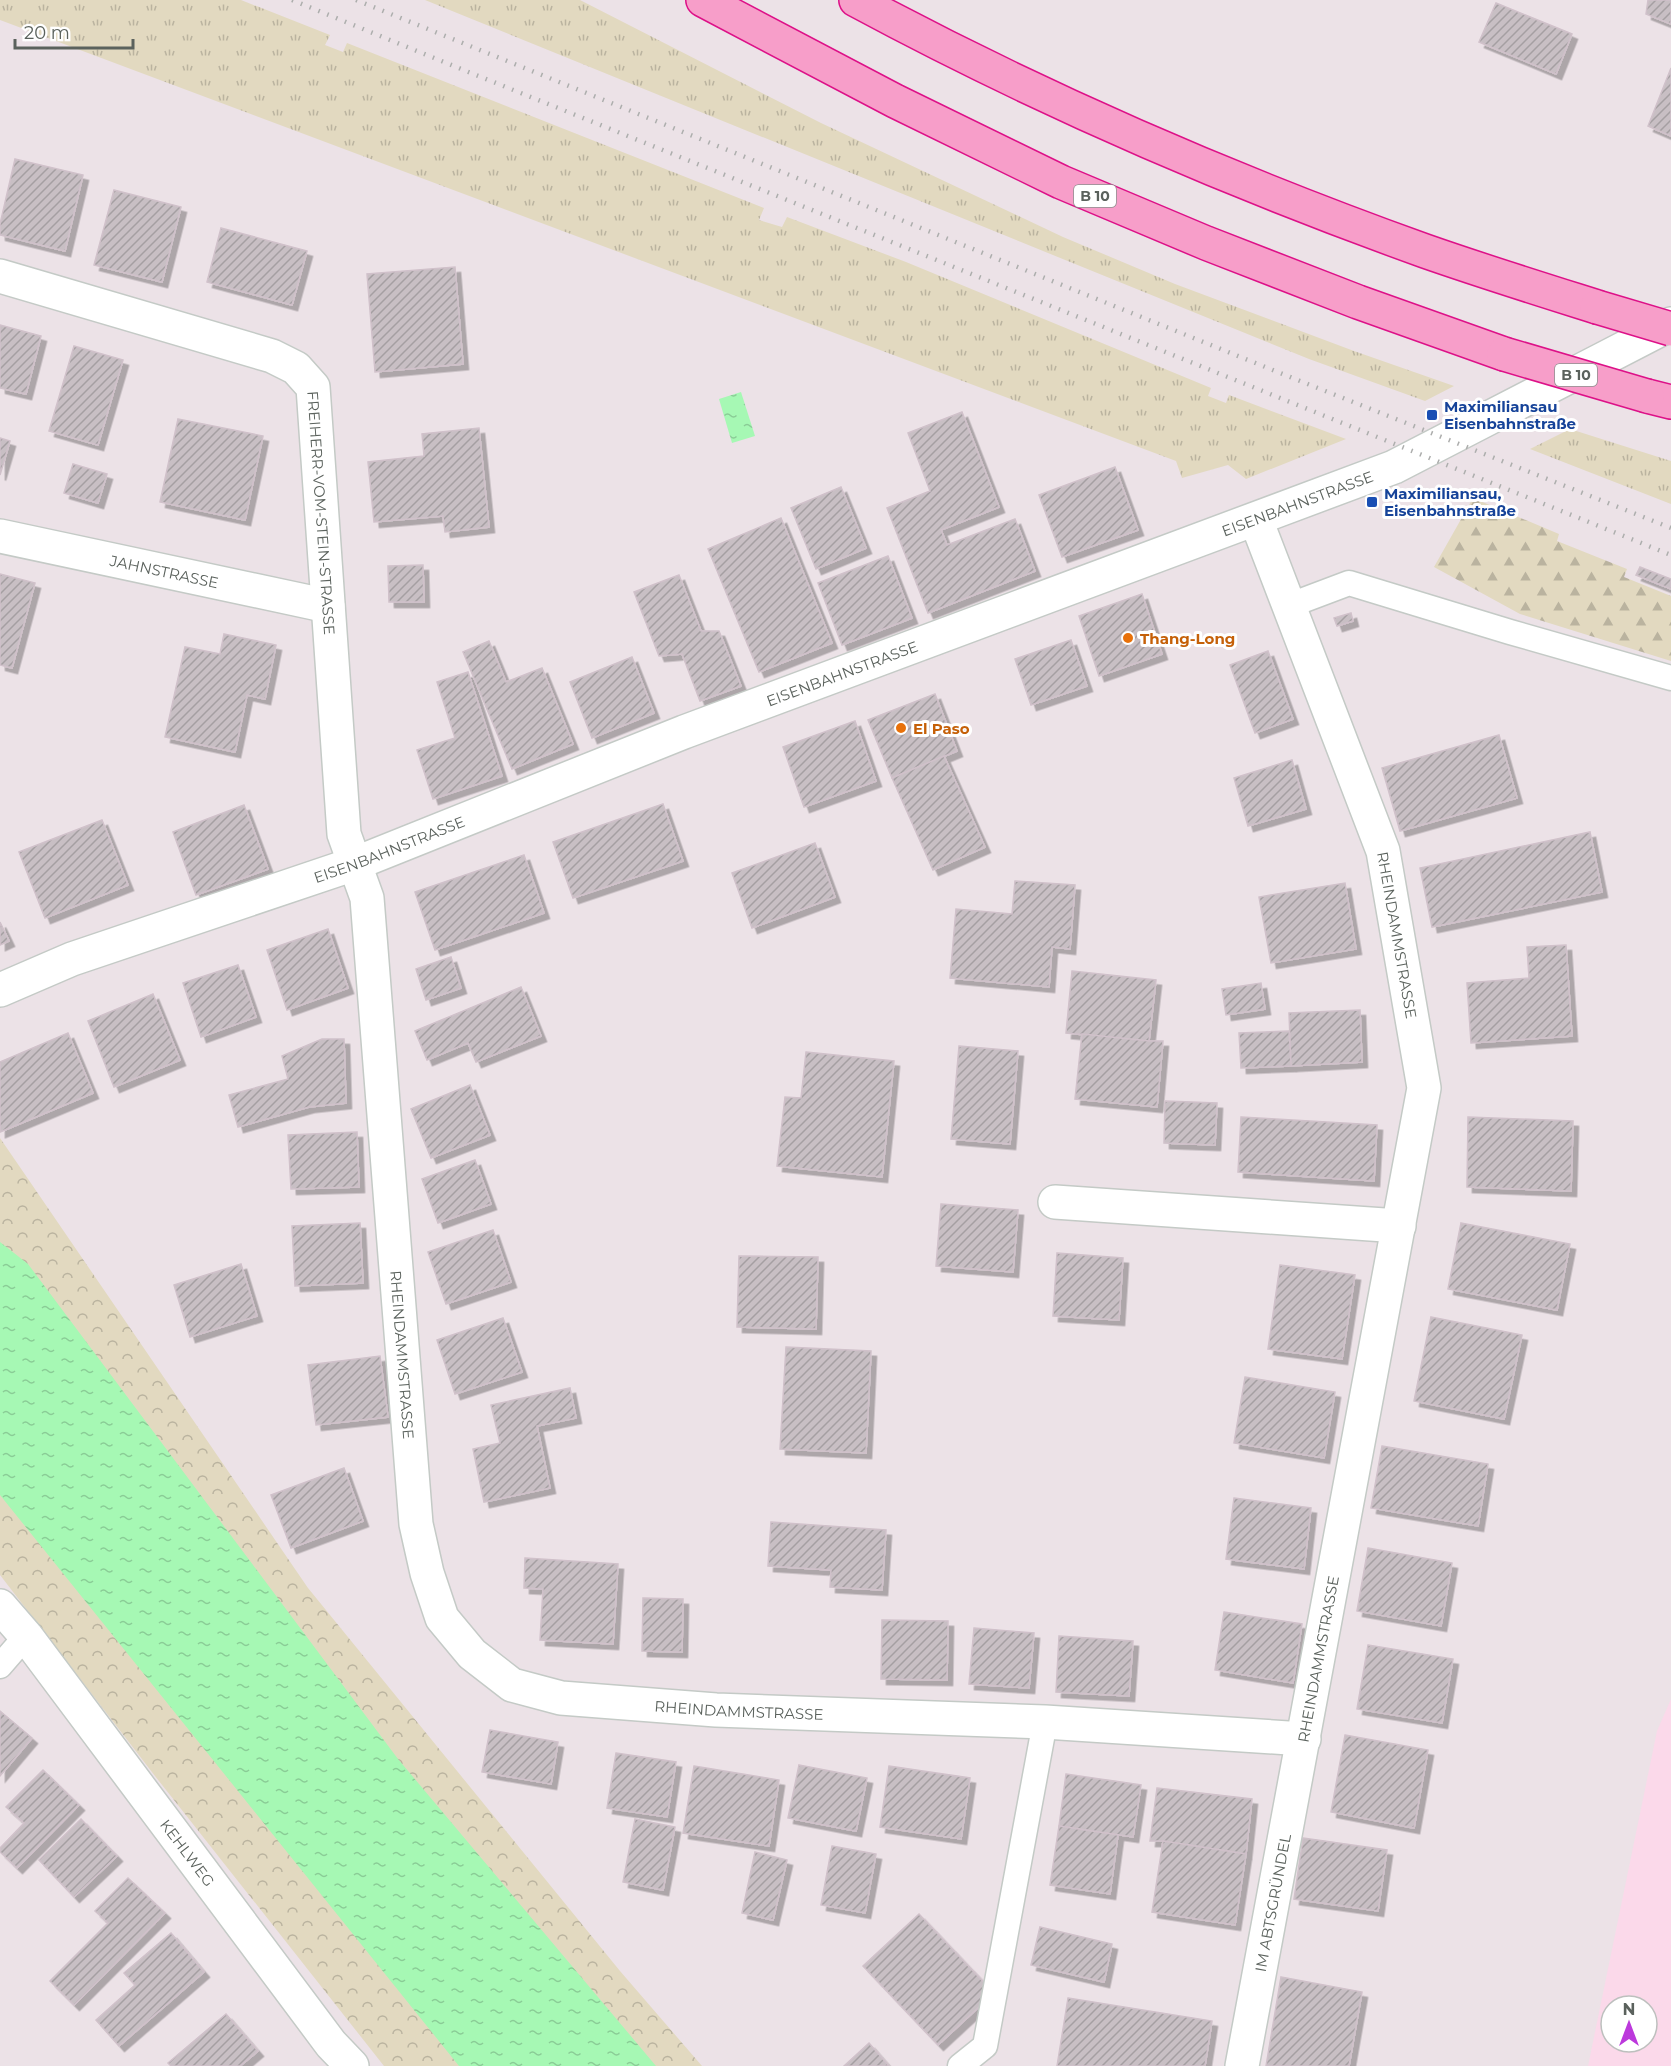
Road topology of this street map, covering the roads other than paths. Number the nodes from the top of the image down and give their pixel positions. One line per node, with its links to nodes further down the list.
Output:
1 (703, 0): 6 (highway, B 10, bridge)
2 (856, 0): 5 (highway, bridge)
3 (0, 276): 9 (street, FREIHERR-VOM-STEIN-STRASSE)
4 (1671, 324): 7 (street, EISENBAHNSTRASSE)
5 (1671, 329)
6 (1659, 399)
7 (1256, 520): 10 (street, RHEINDAMMSTRASSE); 12 (street, EISENBAHNSTRASSE)
8 (0, 536): 9 (street, JAHNSTRASSE)
9 (328, 606): 12 (street, FREIHERR-VOM-STEIN-STRASSE)
10 (1288, 606): 11 (lane); 15 (street, RHEINDAMMSTRASSE)
11 (1671, 678)
12 (354, 864): 13 (street, EISENBAHNSTRASSE); 19 (street, RHEINDAMMSTRASSE)
13 (0, 990)
14 (1055, 1202): 15 (street)
15 (1399, 1226): 20 (street, RHEINDAMMSTRASSE)
16 (0, 1606): 17 (street, KEHLWEG)
17 (26, 1636): 18 (lane); 21 (street, KEHLWEG)
18 (0, 1666)
19 (1045, 1722): 20 (street, RHEINDAMMSTRASSE); 22 (lane)
20 (1304, 1739): 23 (street, IM ABTSGRÜNDEL)
21 (352, 2066)
22 (960, 2066)
23 (1242, 2066)

